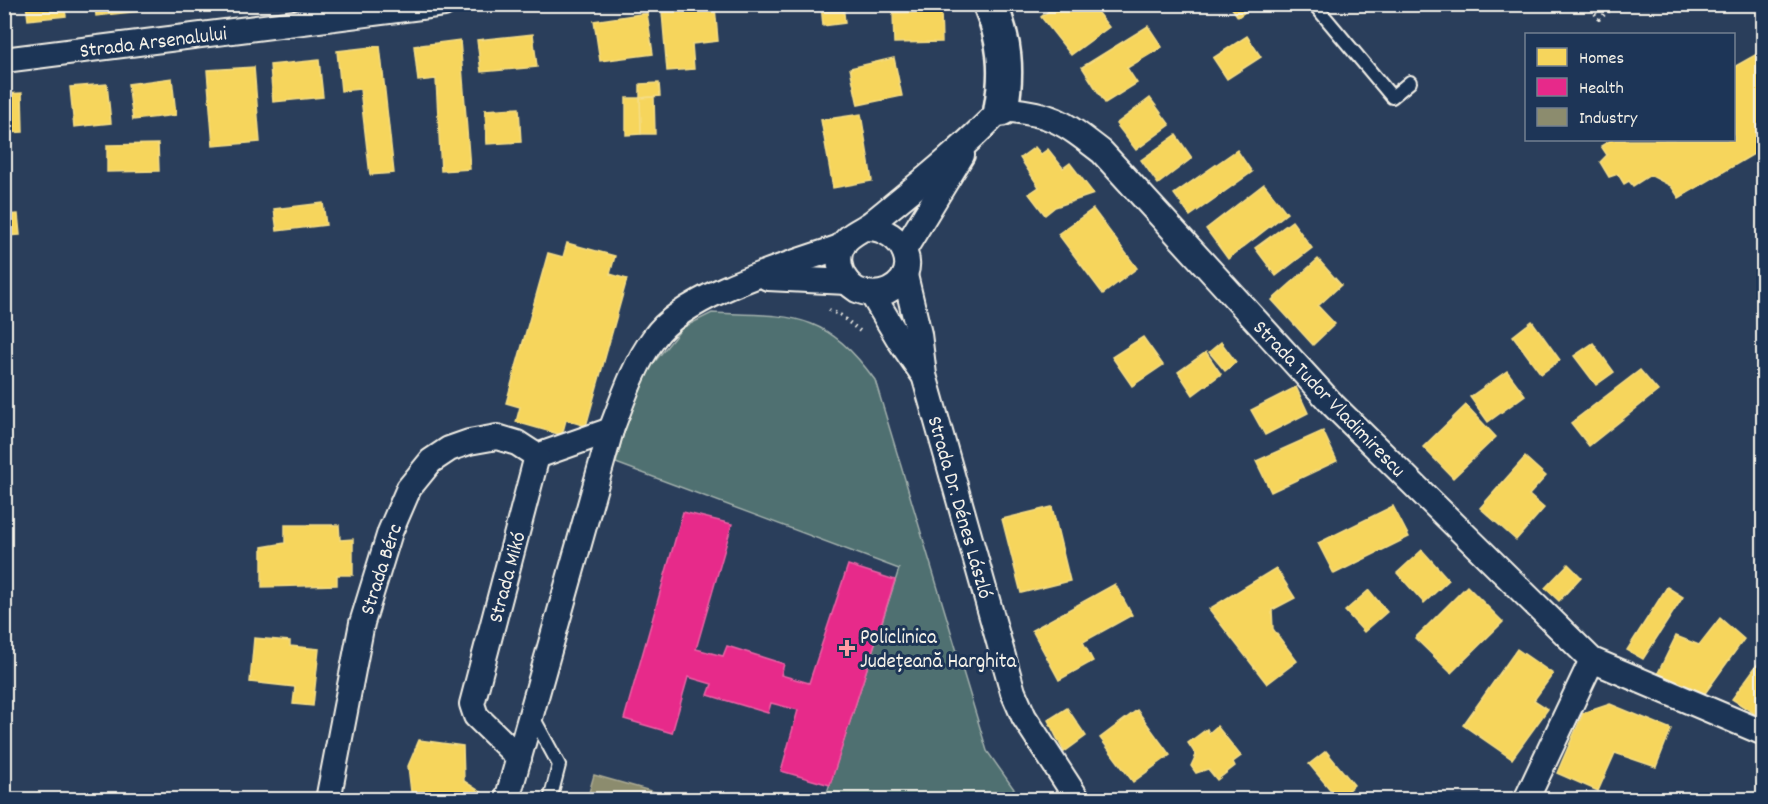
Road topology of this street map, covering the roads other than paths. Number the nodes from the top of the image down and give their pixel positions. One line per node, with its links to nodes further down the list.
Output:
1 (444, 4): 4 (street, Strada Arsenalului)
2 (990, 4): 6 (street)
3 (1314, 4): 5 (lane)
4 (4, 60)
5 (1410, 82)
6 (1001, 109): 7 (street); 18 (street, Strada Tudor Vladimirescu)
7 (973, 138): 8 (street); 10 (street)
8 (867, 228): 9 (street); 10 (street)
9 (843, 246): 12 (street); 13 (street)
10 (904, 250): 11 (street)
11 (905, 274): 14 (street); 15 (street)
12 (757, 277): 13 (street); 16 (street)
13 (847, 282): 14 (street)
14 (872, 294): 15 (street)
15 (924, 375): 25 (street, Strada Dr. Dénes László)
16 (611, 430): 17 (street); 19 (street)
17 (537, 456): 21 (street, Strada Mikó); 22 (street, Strada Bérc)
18 (1592, 660): 20 (street, Strada Tudor Vladimirescu); 26 (street)
19 (531, 714): 21 (street); 24 (lane)
20 (1764, 733)
21 (519, 758): 23 (street)
22 (328, 800)
23 (507, 800)
24 (550, 800)
25 (1078, 800)
26 (1526, 800)

